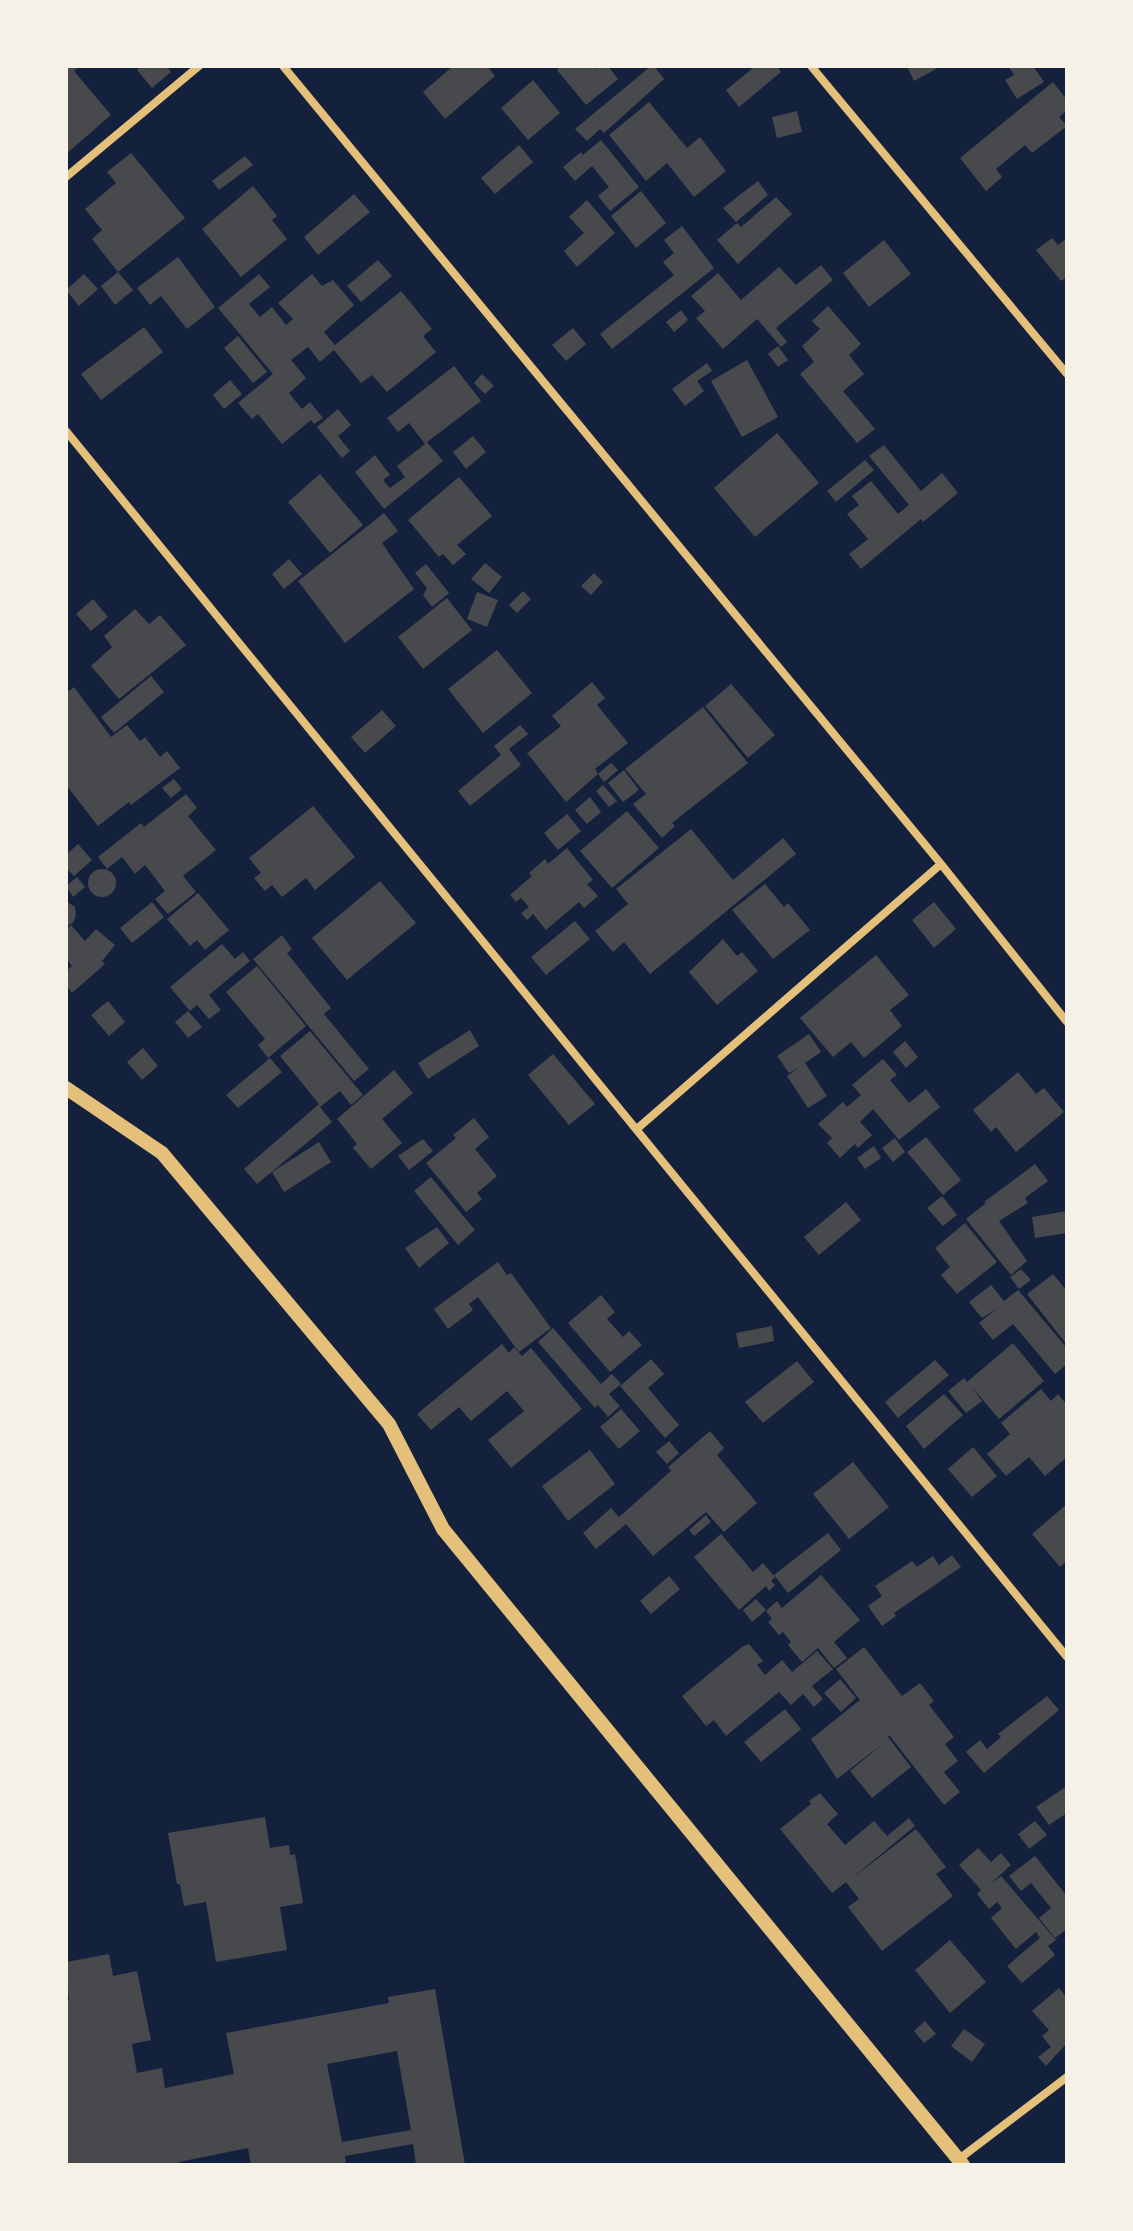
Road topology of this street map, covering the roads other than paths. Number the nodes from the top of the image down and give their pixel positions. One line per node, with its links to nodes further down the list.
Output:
1 (199, 66): 4 (street)
2 (283, 66): 7 (street)
3 (811, 66): 5 (street)
4 (66, 177)
5 (1067, 374)
6 (66, 431): 10 (street)
7 (941, 864): 8 (street); 10 (street)
8 (1067, 1022)
9 (66, 1088): 13 (street)
10 (638, 1128): 11 (street)
11 (1067, 1657)
12 (1067, 2077): 13 (street)
13 (961, 2162)

